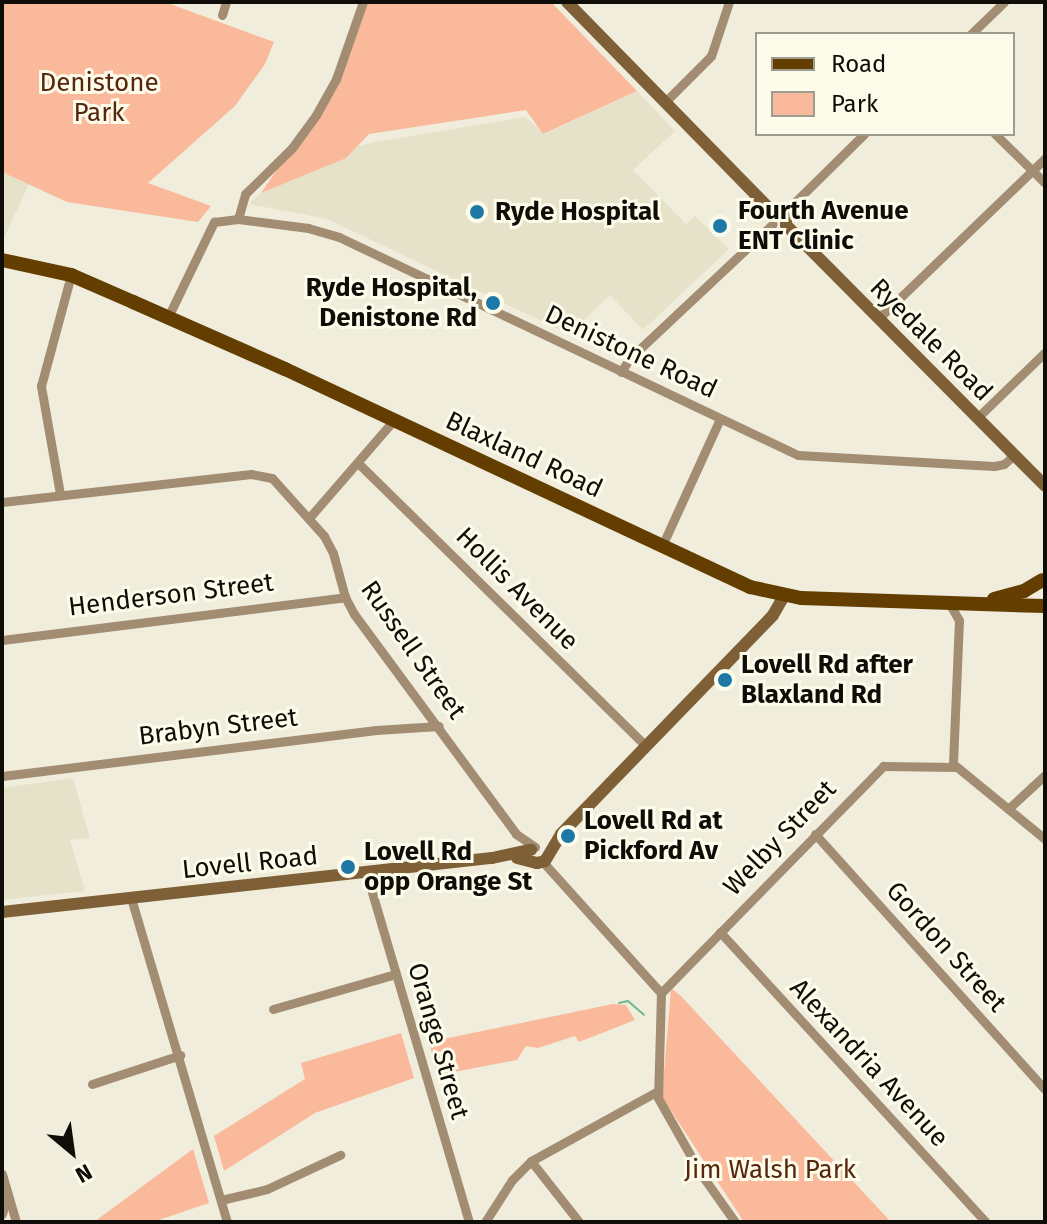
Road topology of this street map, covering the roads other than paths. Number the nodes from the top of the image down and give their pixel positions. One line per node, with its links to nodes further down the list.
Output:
1 (226, 2): 6 (street)
2 (363, 2): 15 (street)
3 (567, 2): 8 (street, Ryedale Road)
4 (729, 2): 8 (street)
5 (1004, 2): 7 (street)
6 (222, 15)
7 (973, 32)
8 (665, 102): 14 (street, Ryedale Road)
9 (862, 136): 14 (street)
10 (997, 136): 12 (street)
11 (1045, 158): 12 (street)
12 (1031, 171): 13 (street); 19 (street)
13 (1045, 183)
14 (779, 218): 19 (street, Ryedale Road); 21 (street)
15 (238, 219): 18 (street); 21 (street, Denistone Road)
16 (2, 260): 17 (main road, Blaxland Road)
17 (71, 275): 18 (main road, Blaxland Road); 28 (street)
18 (168, 317): 24 (main road, Blaxland Road)
19 (879, 318): 22 (street, Ryedale Road)
20 (1045, 352): 22 (street)
21 (621, 372): 23 (street, Denistone Road)
22 (977, 418): 25 (street, Ryedale Road)
23 (720, 419): 25 (street, Denistone Road); 31 (street)
24 (394, 420): 26 (street); 31 (main road, Blaxland Road)
25 (1014, 455): 27 (street, Ryedale Road)
26 (358, 463): 30 (street); 40 (street, Hollis Avenue)
27 (1045, 486)
28 (60, 494): 29 (street, Russell Street); 30 (street, Russell Street)
29 (2, 502)
30 (309, 518): 34 (street, Russell Street)
31 (662, 546): 33 (main road, Blaxland Road)
32 (1043, 575): 36 (main road); 37 (main road)
33 (784, 596): 35 (main road, Blaxland Road); 40 (street)
34 (345, 597): 38 (street, Henderson Street); 39 (street, Russell Street)
35 (949, 603): 36 (main road, Blaxland Road); 41 (street)
36 (977, 604): 37 (main road, Blaxland Road)
37 (1042, 606)
38 (2, 640)
39 (439, 726): 43 (street, Brabyn Street); 45 (street, Russell Street)
40 (646, 746): 48 (street)
41 (953, 766): 44 (street); 46 (street, Welby Street)
42 (1045, 775): 44 (street)
43 (2, 776)
44 (1008, 809): 47 (street)
45 (516, 834): 48 (street, Russell Street); 49 (street)
46 (815, 834): 53 (street, Welby Street); 59 (street, Gordon Street)
47 (1045, 839)
48 (538, 853): 49 (street, Lovell Road); 55 (street, Russell Street)
49 (507, 855): 50 (street, Lovell Road)
50 (366, 872): 51 (street, Lovell Road); 54 (street, Orange Street)
51 (131, 898): 52 (street, Lovell Road); 57 (street)
52 (2, 912)
53 (720, 932): 55 (street, Welby Street); 73 (street, Alexandria Avenue)
54 (396, 974): 56 (street); 69 (street, Orange Street)
55 (661, 993): 60 (street)
56 (273, 1009)
57 (180, 1055): 58 (street); 65 (street)
58 (92, 1084)
59 (1045, 1089)
60 (656, 1092): 62 (street); 72 (street)
61 (340, 1155): 65 (street)
62 (531, 1161): 70 (street); 71 (street)
63 (2, 1174): 64 (street)
64 (7, 1193): 66 (street); 67 (street)
65 (221, 1200): 68 (street)
66 (2, 1214)
67 (16, 1222)
68 (227, 1222)
69 (469, 1222)
70 (485, 1222)
71 (579, 1222)
72 (735, 1222)
73 (986, 1222)

